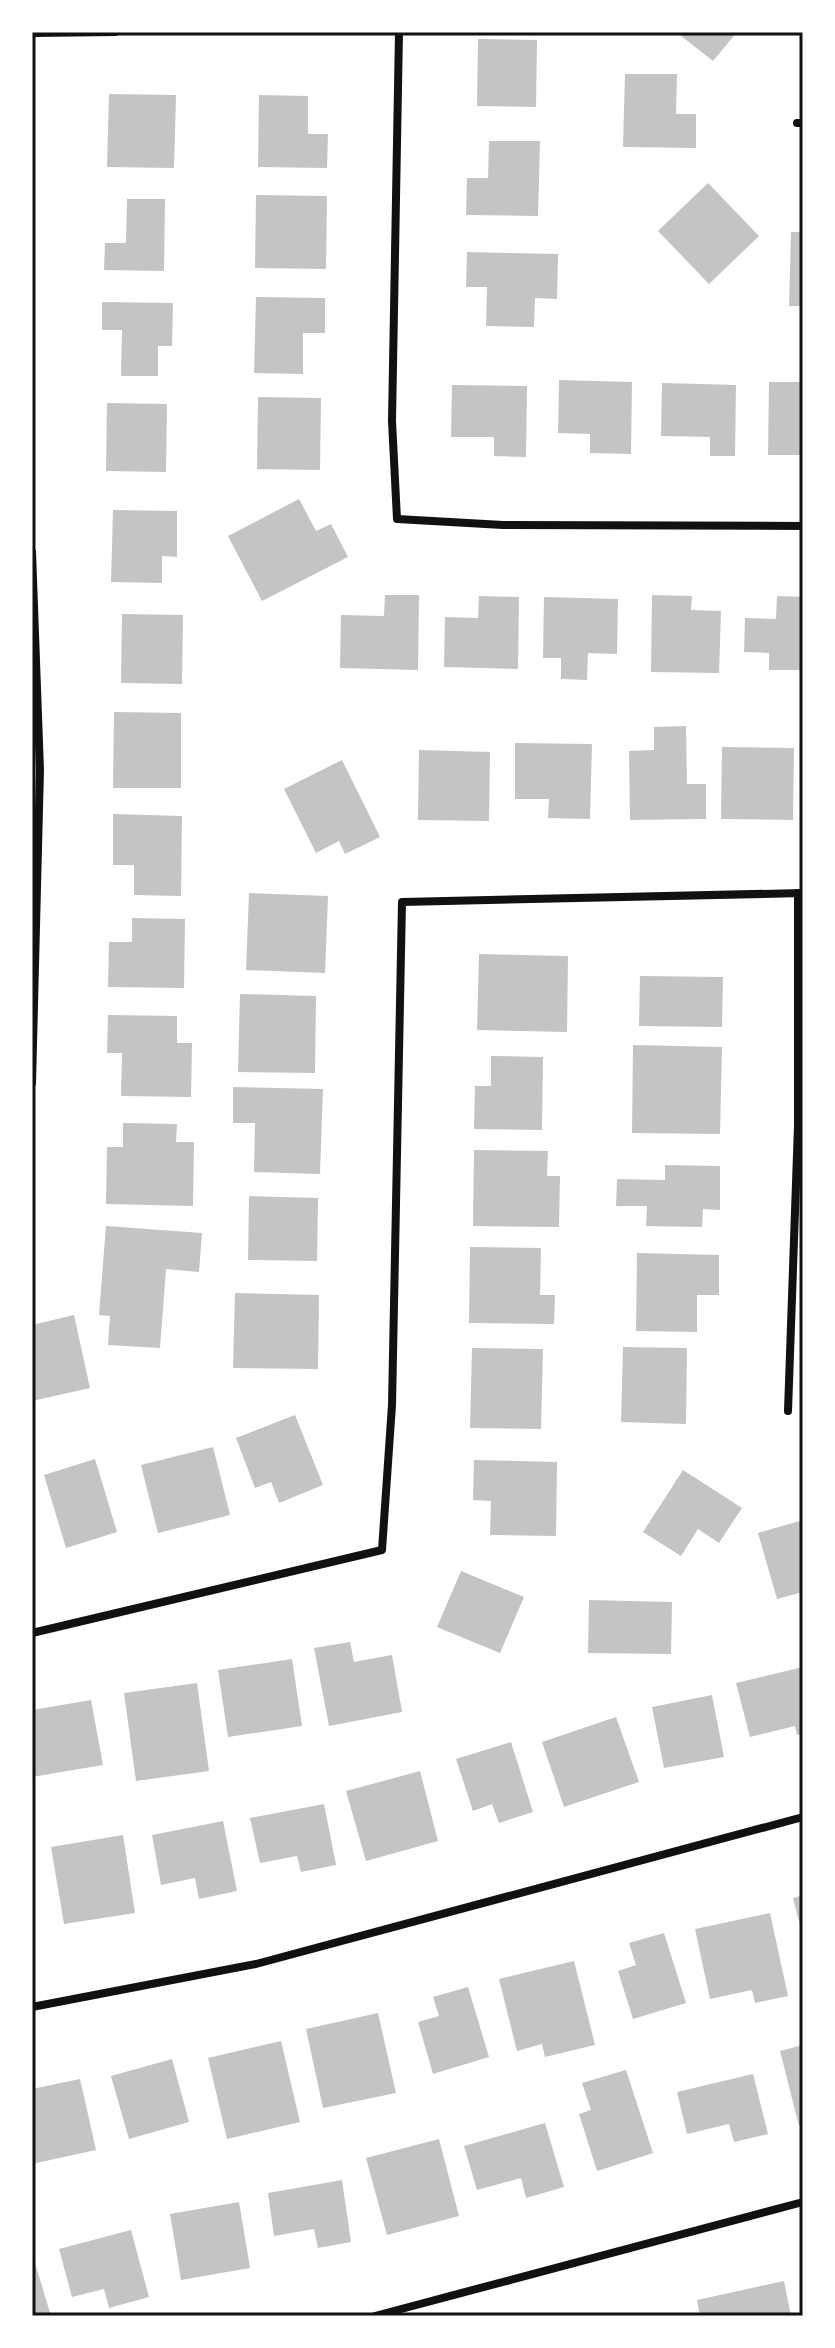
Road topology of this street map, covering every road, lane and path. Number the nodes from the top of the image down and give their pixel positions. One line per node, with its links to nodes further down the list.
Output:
1 (115, 32): 3 (street)
2 (399, 32): 4 (street)
3 (32, 33)
4 (803, 526)
5 (32, 552): 6 (street)
6 (36, 770): 8 (street)
7 (800, 893): 9 (street); 10 (street)
8 (32, 1083)
9 (788, 1411)
10 (32, 1633)
11 (803, 1817): 12 (street)
12 (32, 2007)
13 (803, 2202): 14 (street)
14 (375, 2316)

